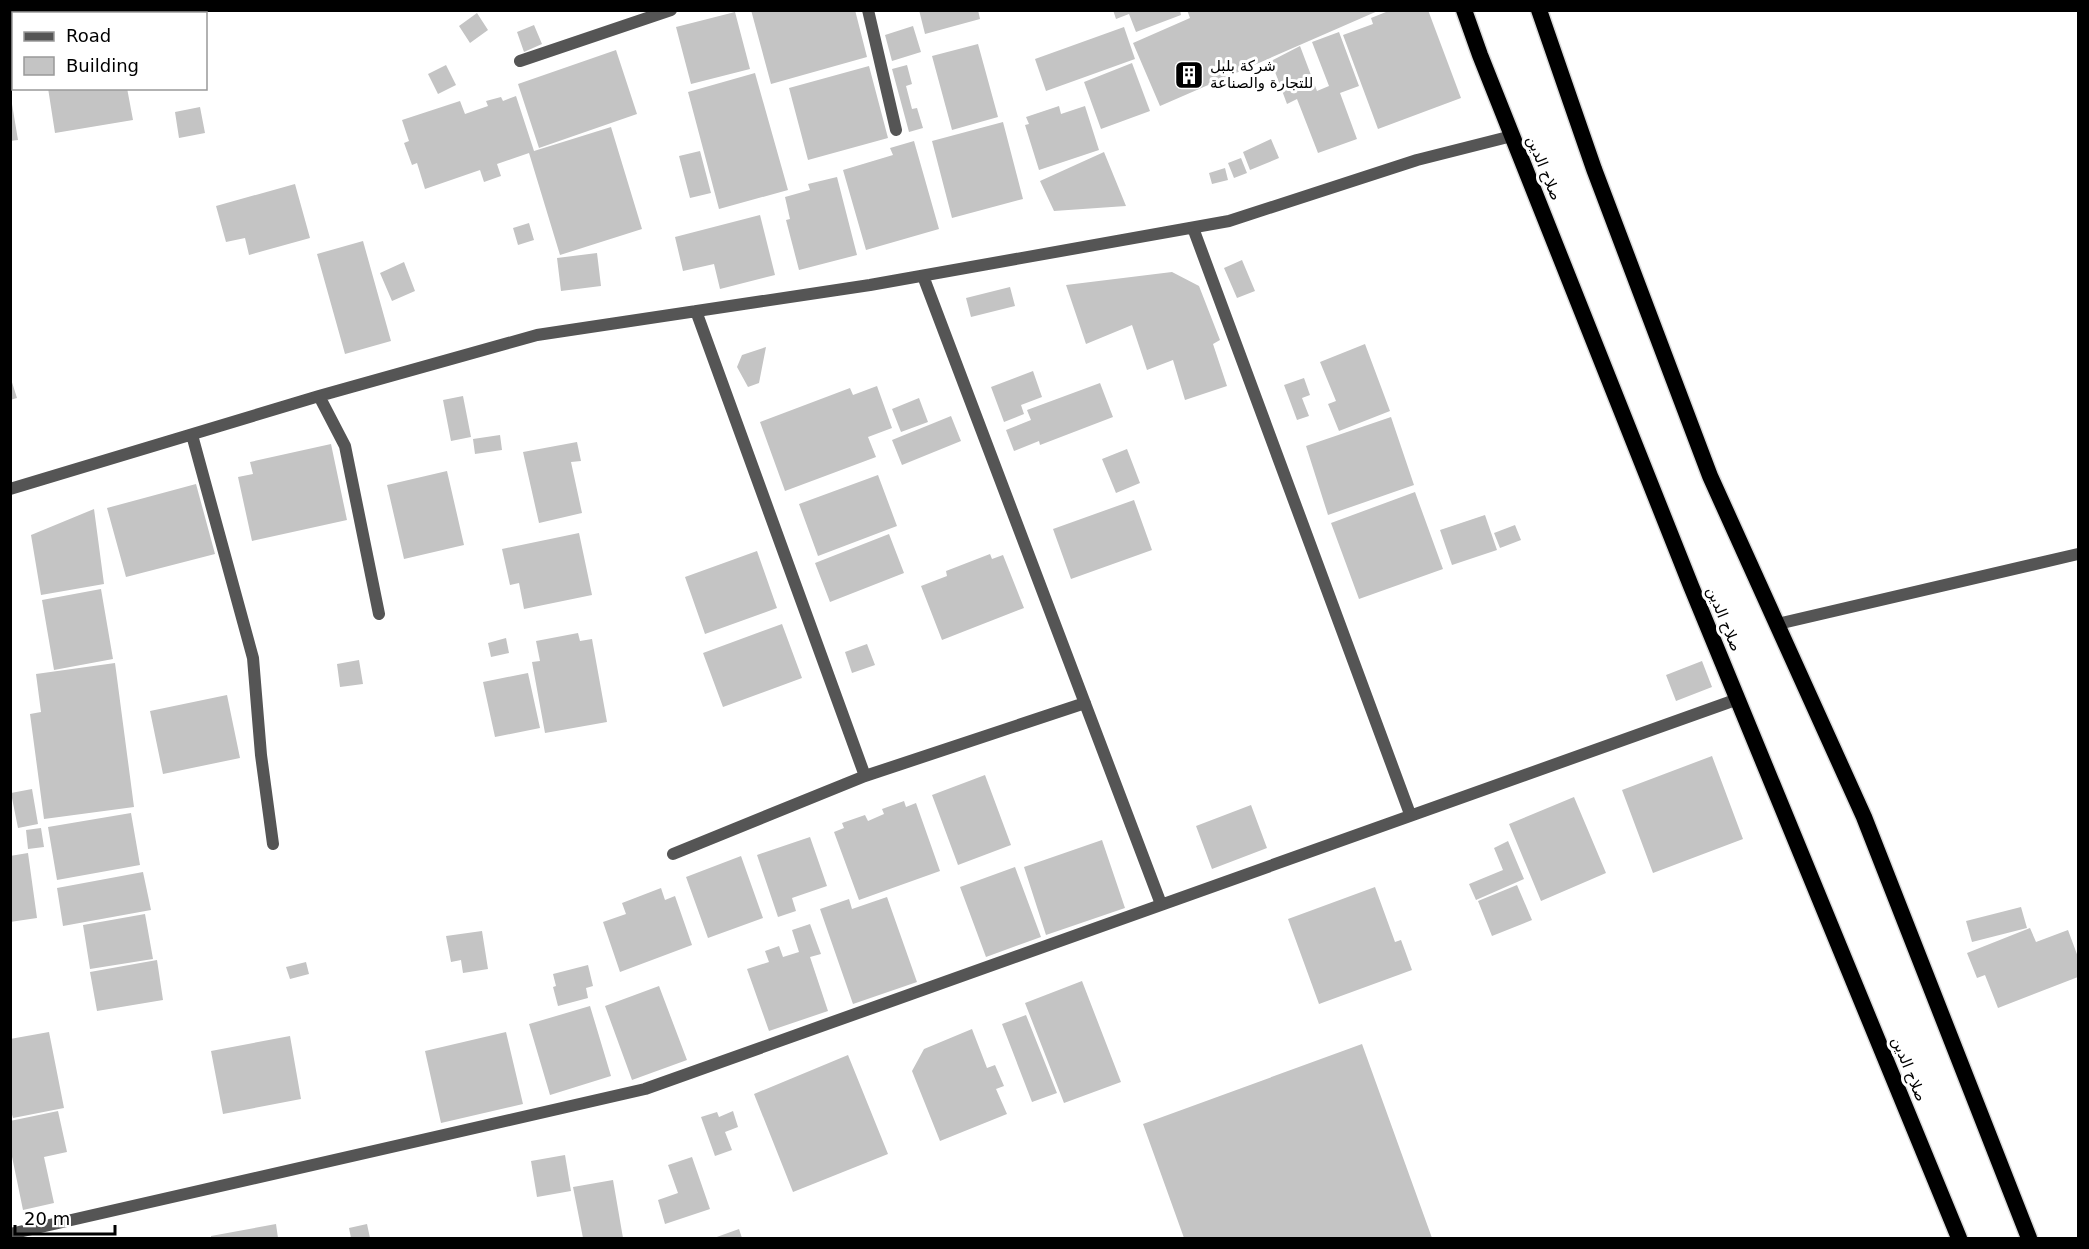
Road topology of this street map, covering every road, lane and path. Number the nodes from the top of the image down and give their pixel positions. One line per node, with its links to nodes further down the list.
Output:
1 (670, 10): 5 (street)
2 (868, 10): 6 (street)
3 (1464, 10): 7 (highway, صلاح الدين)
4 (1539, 10): 16 (highway)
5 (520, 61)
6 (896, 130)
7 (1512, 136): 8 (street); 17 (highway, صلاح الدين)
8 (1193, 228): 9 (street); 20 (street)
9 (923, 276): 10 (street); 18 (street)
10 (696, 311): 11 (street); 19 (street)
11 (319, 396): 12 (street); 15 (street)
12 (192, 435): 13 (street); 21 (street)
13 (10, 489)
14 (2079, 554): 16 (street)
15 (379, 614)
16 (1778, 624): 26 (highway)
17 (1738, 699): 20 (street); 25 (highway, صلاح الدين)
18 (1085, 703): 19 (street); 23 (street)
19 (865, 776): 22 (street)
20 (1410, 814): 23 (street)
21 (273, 844)
22 (673, 854)
23 (1161, 904): 24 (street)
24 (10, 1234)
25 (1959, 1239)
26 (2029, 1239)

